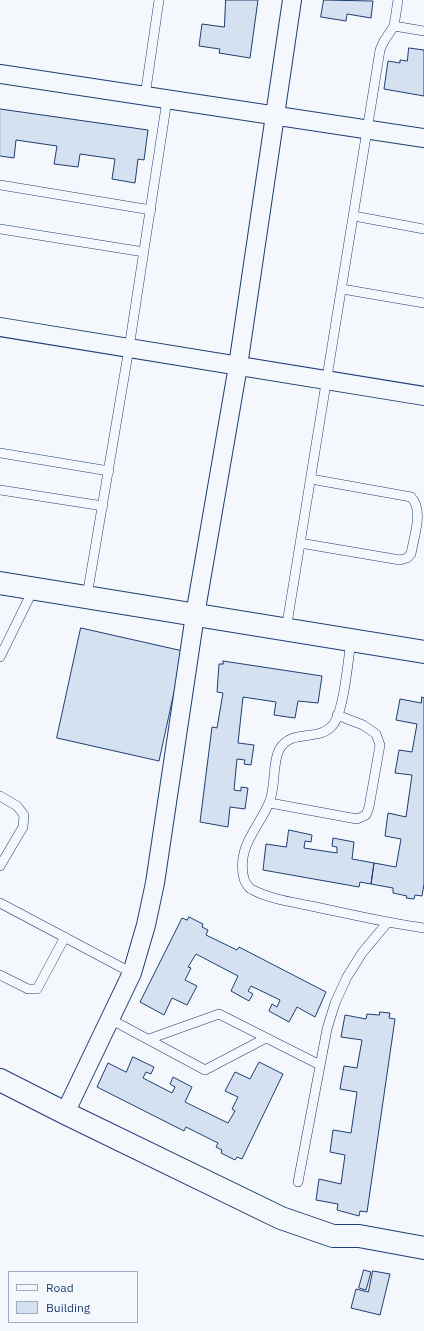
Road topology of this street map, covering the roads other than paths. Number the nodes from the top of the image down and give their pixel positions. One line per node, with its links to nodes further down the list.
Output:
1 (159, 0): 7 (lane)
2 (292, 0): 9 (street)
3 (398, 0): 4 (lane)
4 (394, 26): 5 (lane); 10 (lane)
5 (424, 31)
6 (0, 74): 7 (street)
7 (145, 96): 8 (street)
8 (167, 100): 9 (street); 13 (lane)
9 (274, 116): 10 (street); 22 (street)
10 (368, 129): 11 (street); 14 (lane)
11 (424, 138)
12 (0, 185): 13 (lane)
13 (151, 210): 17 (lane)
14 (354, 216): 16 (lane); 18 (lane)
15 (0, 229): 17 (lane)
16 (424, 229)
17 (144, 252): 21 (lane)
18 (342, 289): 19 (lane); 23 (lane)
19 (424, 303)
20 (0, 327): 21 (street)
21 (129, 348): 22 (street); 26 (lane)
22 (238, 366): 23 (street); 34 (street)
23 (326, 380): 24 (street); 27 (lane)
24 (424, 396)
25 (0, 453): 26 (lane)
26 (109, 471): 29 (lane)
27 (311, 479): 30 (lane); 30 (lane)
28 (0, 490): 29 (lane)
29 (103, 506): 33 (lane)
30 (300, 543): 35 (lane)
31 (0, 583): 32 (street)
32 (34, 588): 33 (street); 38 (lane)
33 (87, 596): 34 (street)
34 (195, 615): 35 (street); 47 (street)
35 (286, 630): 36 (street)
36 (351, 641): 37 (street); 39 (lane)
37 (424, 652)
38 (0, 657)
39 (337, 715): 41 (lane); 41 (lane)
40 (0, 796): 42 (lane)
41 (270, 803): 44 (lane)
42 (0, 866)
43 (0, 903): 46 (lane)
44 (387, 923): 45 (lane); 52 (lane)
45 (424, 928)
46 (65, 937): 47 (lane); 48 (lane)
47 (132, 973): 49 (street)
48 (0, 975)
49 (110, 1019): 51 (lane); 54 (street)
50 (266, 1038): 51 (lane); 51 (lane); 52 (lane)
51 (149, 1039)
52 (320, 1065): 55 (lane)
53 (0, 1080): 54 (street)
54 (65, 1113): 56 (street)
55 (298, 1182)
56 (424, 1248)

